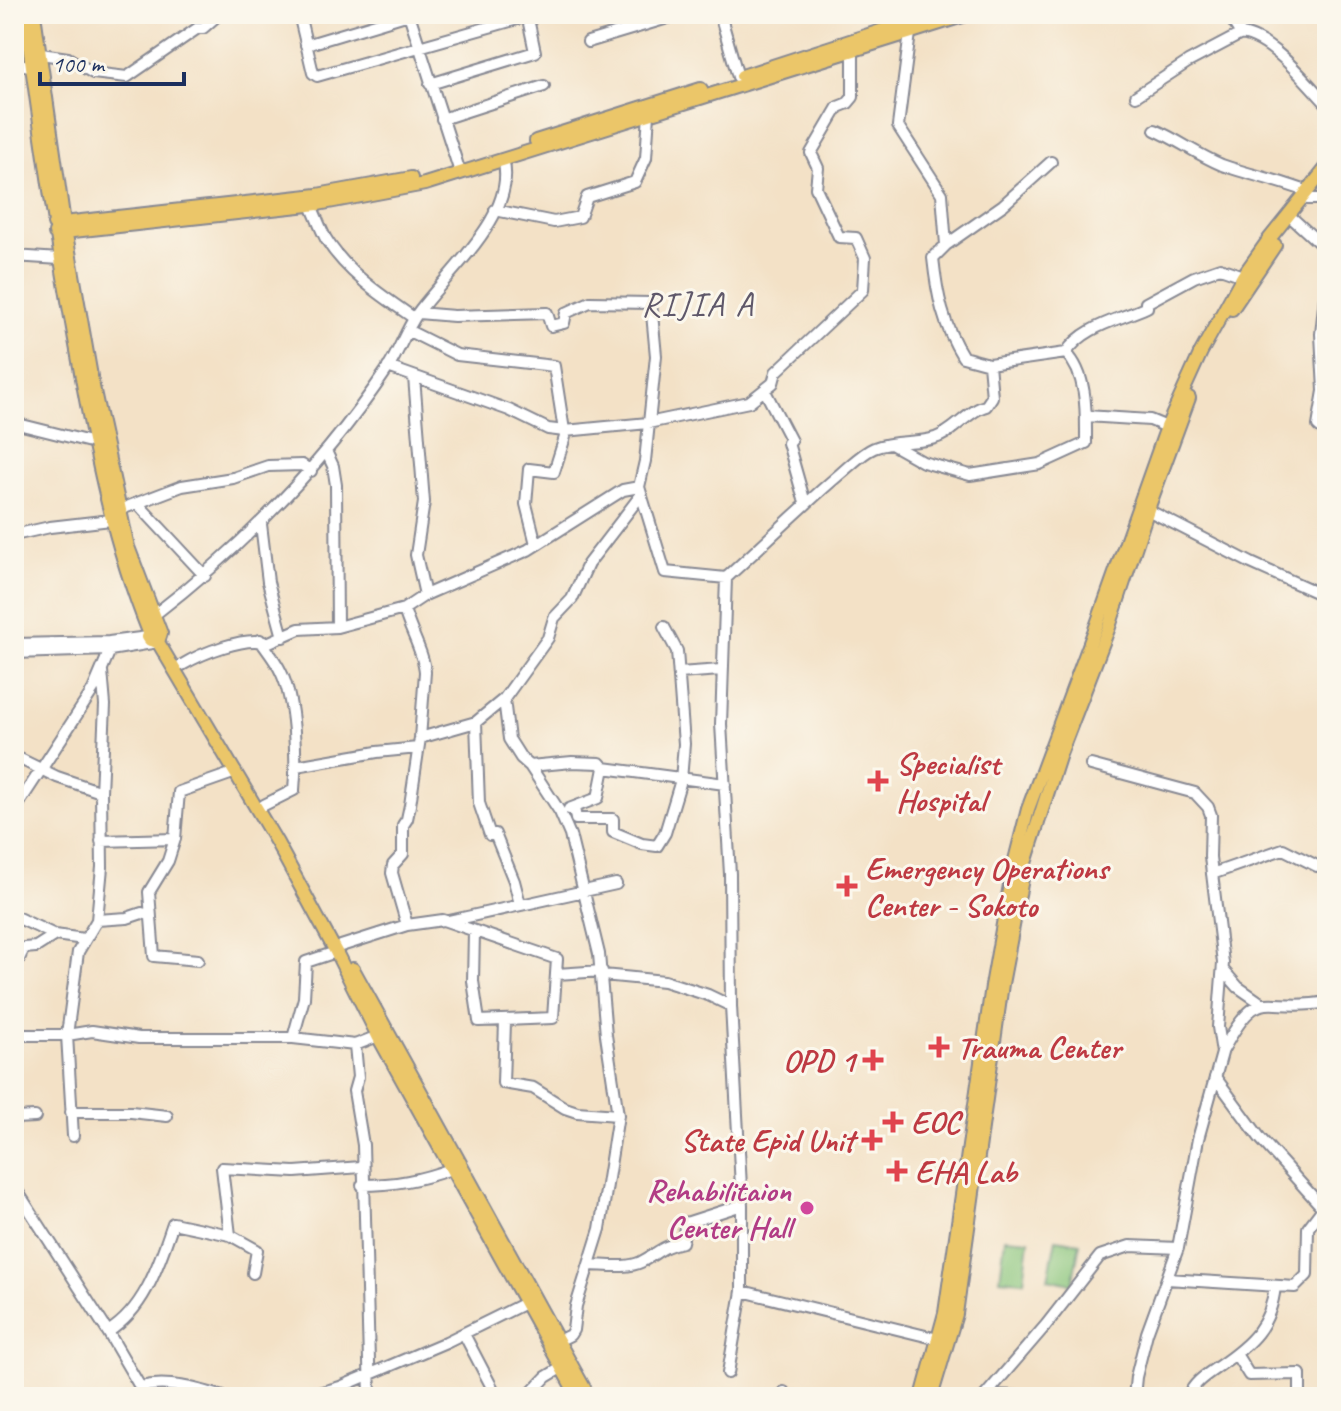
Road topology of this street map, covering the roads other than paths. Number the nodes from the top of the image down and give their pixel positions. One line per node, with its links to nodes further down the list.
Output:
1 (25, 14): 21 (main road)
2 (34, 14): 19 (main road)
3 (219, 14): 19 (street)
4 (299, 14): 16 (street)
5 (409, 14): 16 (street); 17 (street)
6 (681, 14): 15 (street)
7 (720, 14): 22 (street)
8 (933, 14): 12 (main road)
9 (969, 14): 13 (main road)
10 (1228, 14): 14 (street)
11 (530, 15): 17 (street); 23 (street)
12 (893, 20): 22 (main road)
13 (910, 33): 18 (main road); 43 (street)
14 (1241, 34): 25 (street); 26 (street)
15 (588, 42)
16 (306, 45): 17 (street)
17 (419, 46): 23 (street)
18 (853, 49): 27 (main road); 55 (street)
19 (41, 54): 37 (main road)
20 (14, 64): 21 (street)
21 (32, 66): 42 (main road)
22 (738, 77): 32 (main road)
23 (430, 84): 28 (street)
24 (544, 86): 28 (street)
25 (1136, 96)
26 (1327, 104)
27 (649, 114): 30 (main road); 39 (street)
28 (442, 119): 32 (street)
29 (1155, 130): 35 (street)
30 (503, 159): 38 (main road); 39 (street)
31 (1051, 162): 43 (street)
32 (458, 166): 41 (main road)
33 (1327, 167): 35 (main road)
34 (1327, 177): 35 (main road)
35 (1306, 195): 36 (street); 40 (main road); 47 (main road)
36 (1327, 199)
37 (61, 200): 41 (main road); 42 (main road)
38 (311, 205): 41 (main road); 49 (street)
39 (495, 210): 49 (street)
40 (1293, 219): 44 (street); 69 (main road)
41 (86, 226): 42 (main road); 46 (main road)
42 (60, 228): 46 (main road)
43 (946, 245): 52 (street)
44 (1327, 250)
45 (14, 256): 46 (street)
46 (65, 258): 61 (main road); 70 (main road)
47 (1243, 276): 51 (street); 59 (main road)
48 (1327, 278): 63 (street)
49 (416, 315): 50 (street); 58 (street)
50 (409, 331): 53 (street); 60 (street)
51 (1066, 353): 52 (street); 56 (street)
52 (989, 364): 62 (street)
53 (388, 367): 54 (street); 64 (street)
54 (414, 377): 60 (street); 76 (street)
55 (765, 391): 58 (street); 68 (street)
56 (1086, 416): 59 (street); 62 (street)
57 (14, 423): 61 (street)
58 (648, 423): 60 (street); 66 (street)
59 (1167, 427): 69 (main road)
60 (565, 431): 73 (street)
61 (94, 443): 70 (main road)
62 (891, 444): 68 (street)
63 (1327, 444)
64 (326, 451): 65 (street); 80 (street)
65 (311, 471): 67 (street); 71 (street)
66 (640, 491): 73 (street); 75 (street); 92 (street)
67 (137, 503): 70 (street); 74 (street)
68 (805, 503): 75 (street)
69 (1143, 507): 77 (street); 163 (main road); 179 (main road)
70 (115, 515): 72 (street); 79 (main road); 82 (main road)
71 (261, 524): 74 (street); 83 (street)
72 (14, 535)
73 (536, 544): 76 (street)
74 (205, 576): 79 (street)
75 (726, 578): 89 (street)
76 (425, 595): 78 (street)
77 (1327, 597)
78 (404, 609): 80 (street); 94 (street)
79 (154, 615): 82 (main road)
80 (337, 627): 83 (street)
81 (664, 627): 91 (street)
82 (155, 635): 85 (street); 86 (street); 88 (main road); 101 (main road)
83 (283, 637): 84 (street)
84 (260, 640): 88 (street); 97 (street)
85 (14, 644)
86 (110, 650): 87 (street); 90 (street)
87 (14, 653)
88 (182, 665): 105 (main road)
89 (721, 670): 91 (street); 103 (street)
90 (102, 671): 100 (street); 104 (street)
91 (679, 673): 102 (street)
92 (504, 699): 93 (street); 98 (street)
93 (476, 722): 94 (street); 115 (street)
94 (419, 743): 97 (street); 120 (street)
95 (14, 756): 100 (street)
96 (1091, 765): 112 (street)
97 (296, 766): 105 (street)
98 (530, 766): 99 (street); 108 (street)
99 (604, 768): 102 (street); 106 (street)
100 (43, 770): 104 (street); 107 (street)
101 (236, 772): 109 (street); 124 (main road)
102 (681, 780): 103 (street); 106 (street)
103 (725, 784): 132 (street)
104 (101, 792): 110 (street)
105 (264, 805): 124 (main road)
106 (574, 808): 108 (street)
107 (14, 811)
108 (560, 812): 114 (street)
109 (175, 839): 110 (street); 116 (street)
110 (101, 841): 118 (street)
111 (1327, 867): 112 (street)
112 (1212, 874): 127 (street)
113 (616, 884): 114 (street)
114 (582, 891): 115 (street); 128 (street)
115 (520, 904): 119 (street)
116 (149, 915): 118 (street); 125 (street)
117 (14, 916): 122 (street)
118 (97, 920): 123 (street)
119 (449, 921): 120 (street); 121 (street)
120 (407, 925): 124 (street)
121 (474, 932): 129 (street); 133 (street)
122 (55, 935): 123 (street); 126 (street)
123 (84, 939): 135 (street)
124 (339, 949): 136 (main road); 137 (street); 164 (main road)
125 (198, 960)
126 (14, 965)
127 (1224, 971): 131 (street); 139 (street)
128 (602, 973): 129 (street); 132 (street); 142 (street)
129 (557, 974): 133 (street)
130 (1327, 1002): 131 (street)
131 (1261, 1003): 139 (street)
132 (731, 1006): 151 (street)
133 (505, 1022): 142 (street)
134 (14, 1035): 135 (street)
135 (67, 1035): 137 (street); 141 (street)
136 (378, 1036): 138 (street); 148 (main road)
137 (293, 1038): 138 (street)
138 (355, 1045): 147 (street)
139 (1222, 1053): 140 (street)
140 (1215, 1077): 152 (street); 154 (street)
141 (71, 1112): 143 (street); 146 (street)
142 (618, 1115): 155 (street)
143 (167, 1116)
144 (35, 1117): 145 (street)
145 (14, 1118)
146 (73, 1136)
147 (361, 1167): 149 (street); 153 (street)
148 (451, 1169): 149 (street); 160 (main road)
149 (362, 1185): 167 (street)
150 (14, 1186): 161 (street)
151 (742, 1205): 155 (street); 159 (street)
152 (1325, 1205): 158 (street)
153 (230, 1235): 156 (street); 161 (street)
154 (1178, 1248): 157 (street); 170 (street)
155 (589, 1265): 164 (street)
156 (253, 1273)
157 (1167, 1279): 158 (street); 181 (street)
158 (1275, 1286): 165 (street)
159 (742, 1291): 163 (street); 168 (street)
160 (525, 1303): 162 (street); 166 (main road)
161 (108, 1332): 169 (street)
162 (464, 1334): 167 (street); 174 (street)
163 (938, 1339): 178 (main road)
164 (558, 1341): 177 (main road)
165 (1236, 1354): 182 (street); 183 (street)
166 (561, 1368): 175 (street); 176 (main road)
167 (370, 1373): 172 (street); 173 (street)
168 (728, 1373)
169 (143, 1392): 171 (street)
170 (985, 1396): 180 (street)
171 (224, 1397)
172 (304, 1397)
173 (370, 1397)
174 (497, 1397)
175 (527, 1397)
176 (578, 1397)
177 (589, 1397)
178 (922, 1397)
179 (931, 1397)
180 (1049, 1397)
181 (1134, 1397)
182 (1188, 1397)
183 (1300, 1397)

